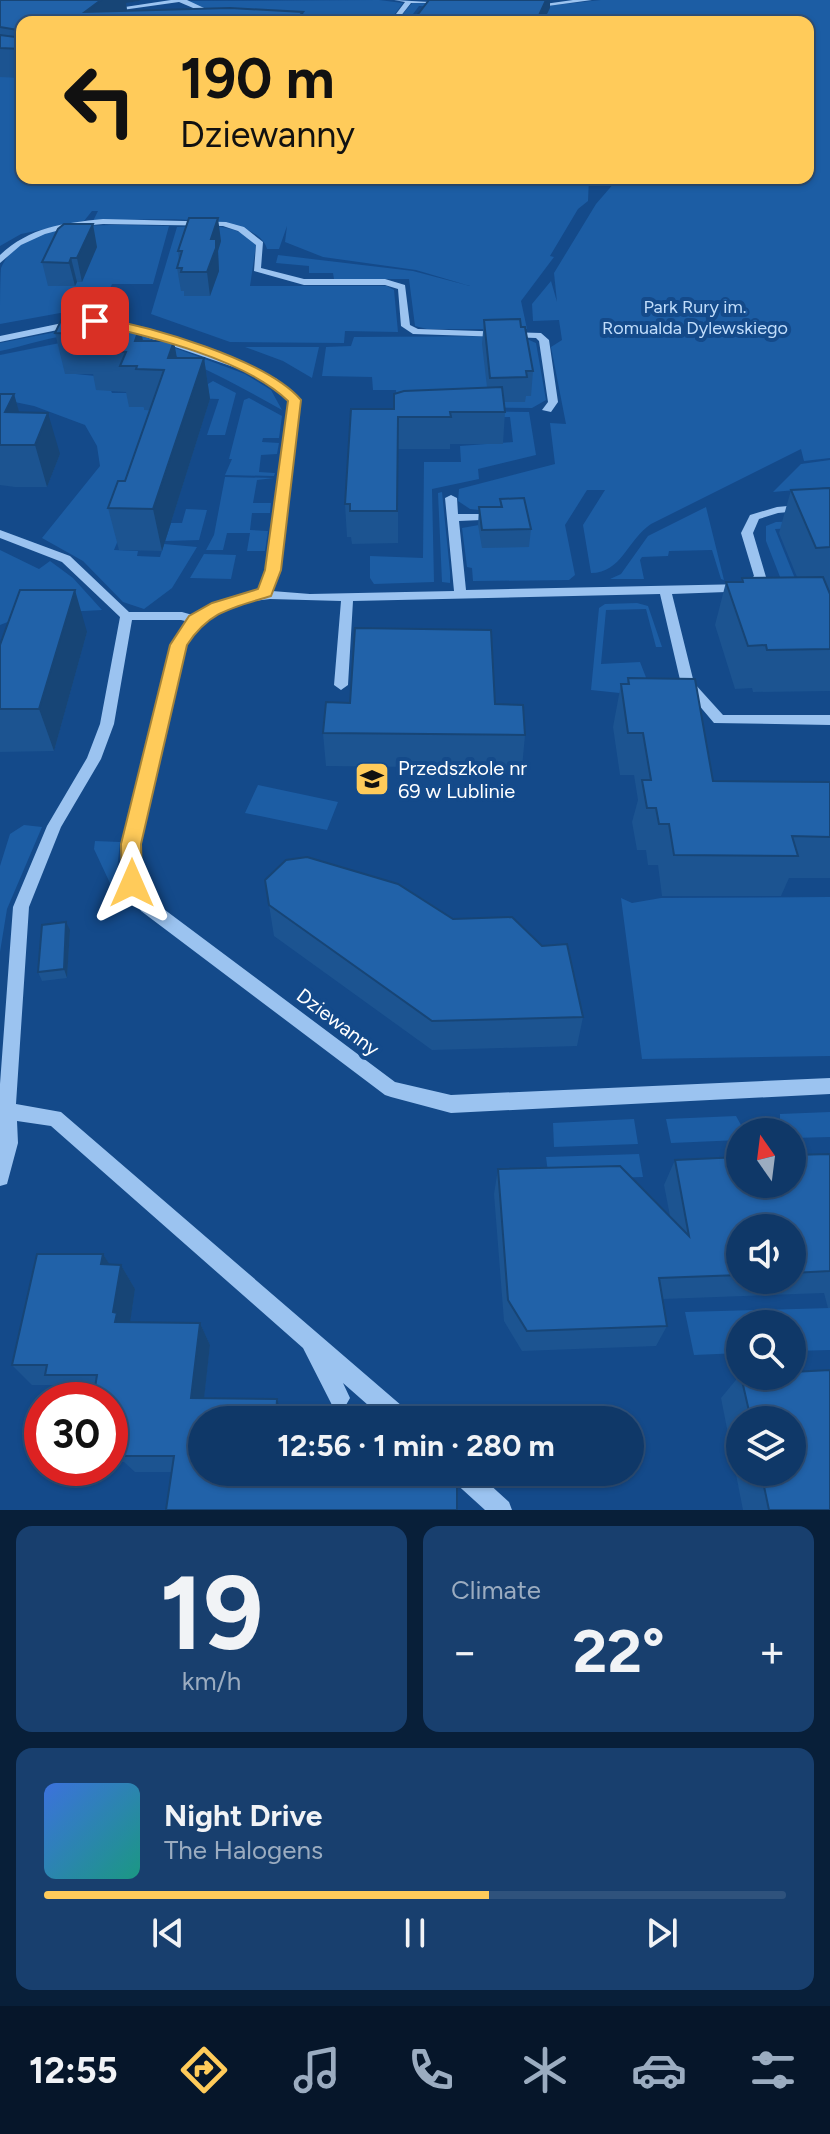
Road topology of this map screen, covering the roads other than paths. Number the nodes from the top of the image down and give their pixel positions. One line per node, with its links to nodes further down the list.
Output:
1 (181, 0): 6 (street); 10 (street)
2 (397, 0): 3 (street)
3 (409, 0): 5 (street)
4 (589, 0): 7 (street)
5 (457, 4)
6 (145, 5): 8 (street); 9 (street)
7 (522, 7)
8 (100, 10)
9 (133, 14)
10 (217, 16)
11 (0, 260): 13 (street)
12 (0, 339): 20 (street)
13 (547, 410)
14 (451, 498): 17 (street)
15 (830, 505): 19 (street)
16 (481, 517): 17 (street)
17 (453, 518): 21 (street)
18 (0, 534): 23 (street)
19 (665, 591): 21 (street); 26 (street)
20 (265, 593): 22 (street); 24 (street)
21 (460, 594): 22 (street)
22 (347, 596): 25 (street)
23 (126, 616): 24 (street); 28 (street)
24 (195, 620): 27 (street, Dziewanny)
25 (341, 685)
26 (830, 720)
27 (830, 1086)
28 (3, 1108): 29 (street); 30 (street)
29 (0, 1177)
30 (308, 1338): 31 (street); 32 (street)
31 (339, 1398)
32 (385, 1406)
33 (475, 1486): 34 (street)
34 (501, 1510)

